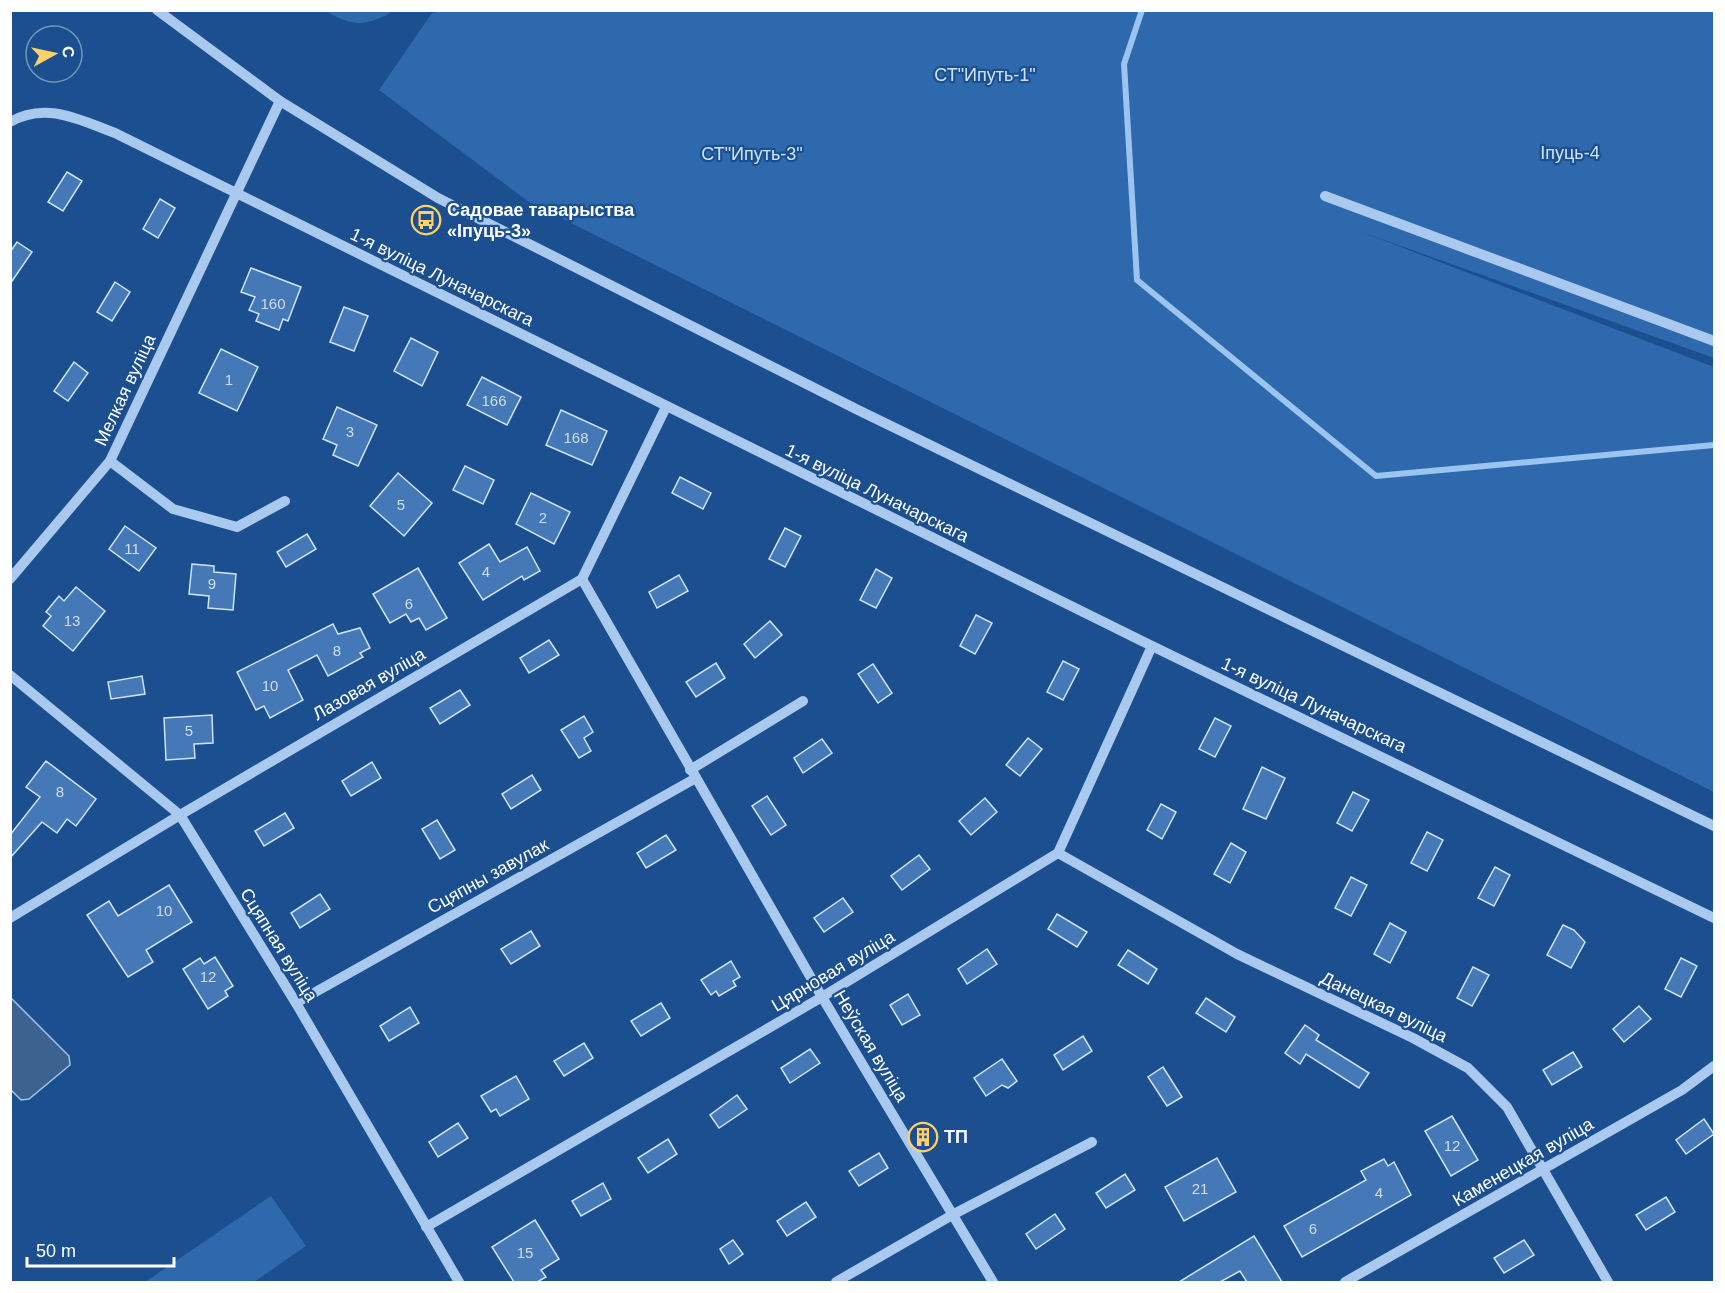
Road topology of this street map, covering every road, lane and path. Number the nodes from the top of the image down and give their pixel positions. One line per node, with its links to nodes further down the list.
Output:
1 (160, 11): 2 (street)
2 (280, 101): 4 (street, Мелкая вуліца); 17 (street)
3 (10, 122): 4 (street, 1-я вуліца Луначарскага)
4 (237, 193): 7 (street, 1-я вуліца Луначарскага); 8 (street, Мелкая вуліца)
5 (1325, 196): 6 (street)
6 (1714, 341)
7 (666, 407): 11 (street); 12 (street, 1-я вуліца Луначарскага)
8 (110, 461): 9 (street); 10 (street, Мелкая вуліца)
9 (285, 501)
10 (10, 579)
11 (582, 579): 15 (street, Неўская вуліца); 16 (street, Лазовая вуліца)
12 (1152, 646): 18 (street); 20 (street, 1-я вуліца Луначарскага)
13 (10, 675): 16 (street, Сцяпная вуліца)
14 (802, 701): 15 (street)
15 (693, 774): 21 (street, Неўская вуліца); 22 (street, Сцяпны завулак)
16 (180, 814): 19 (street, Лазовая вуліца); 22 (street, Сцяпная вуліца)
17 (1714, 826)
18 (1058, 853): 21 (street, Цярновая вуліца); 25 (street, Данецкая вуліца)
19 (10, 918)
20 (1714, 918)
21 (822, 997): 26 (street, Неўская вуліца); 27 (street, Цярновая вуліца)
22 (296, 1003): 27 (street, Сцяпная вуліца)
23 (1714, 1066): 25 (street, Каменецкая вуліца)
24 (1092, 1142): 26 (street)
25 (1542, 1170): 31 (street, Каменецкая вуліца); 32 (street, Данецкая вуліца)
26 (954, 1214): 29 (street); 30 (street, Неўская вуліца)
27 (426, 1227): 28 (street, Сцяпная вуліца)
28 (459, 1282)
29 (836, 1282)
30 (993, 1282)
31 (1346, 1282)
32 (1608, 1282)

